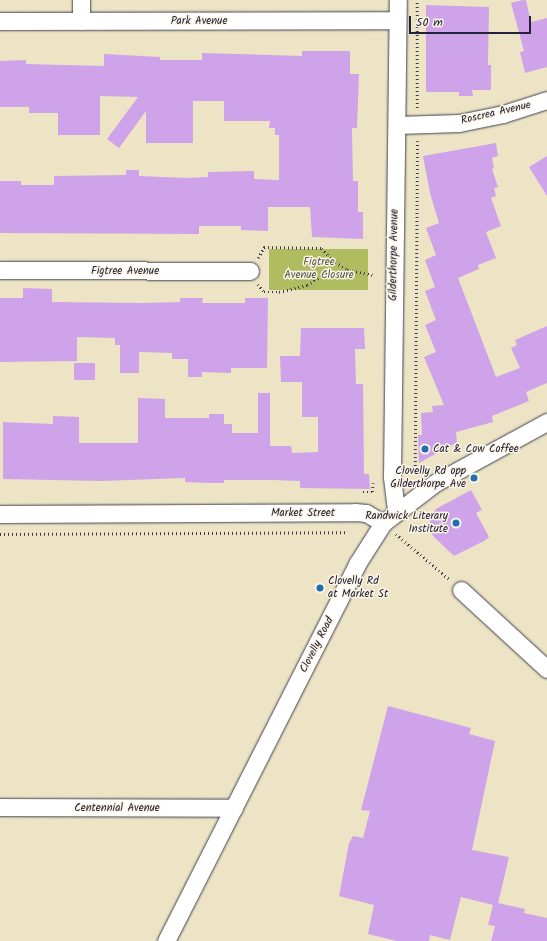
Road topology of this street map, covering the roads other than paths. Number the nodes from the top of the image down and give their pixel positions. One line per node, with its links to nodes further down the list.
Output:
1 (81, 0): 5 (street)
2 (398, 0): 3 (street, Gilderthorpe Avenue)
3 (397, 20): 5 (street, Park Avenue); 7 (street, Gilderthorpe Avenue)
4 (0, 21): 5 (street, Park Avenue)
5 (81, 21)
6 (547, 100): 7 (street, Roscrea Avenue)
7 (396, 125): 11 (street, Gilderthorpe Avenue)
8 (0, 270): 9 (street, Figtree Avenue)
9 (250, 271)
10 (547, 422): 11 (street, Clovelly Road)
11 (396, 510): 13 (street, Clovelly Road)
12 (0, 514): 13 (street, Market Street)
13 (383, 523): 17 (street, Clovelly Road)
14 (461, 590): 15 (street)
15 (547, 669)
16 (0, 807): 17 (street, Centennial Avenue)
17 (234, 808): 18 (street, Clovelly Road)
18 (166, 941)

